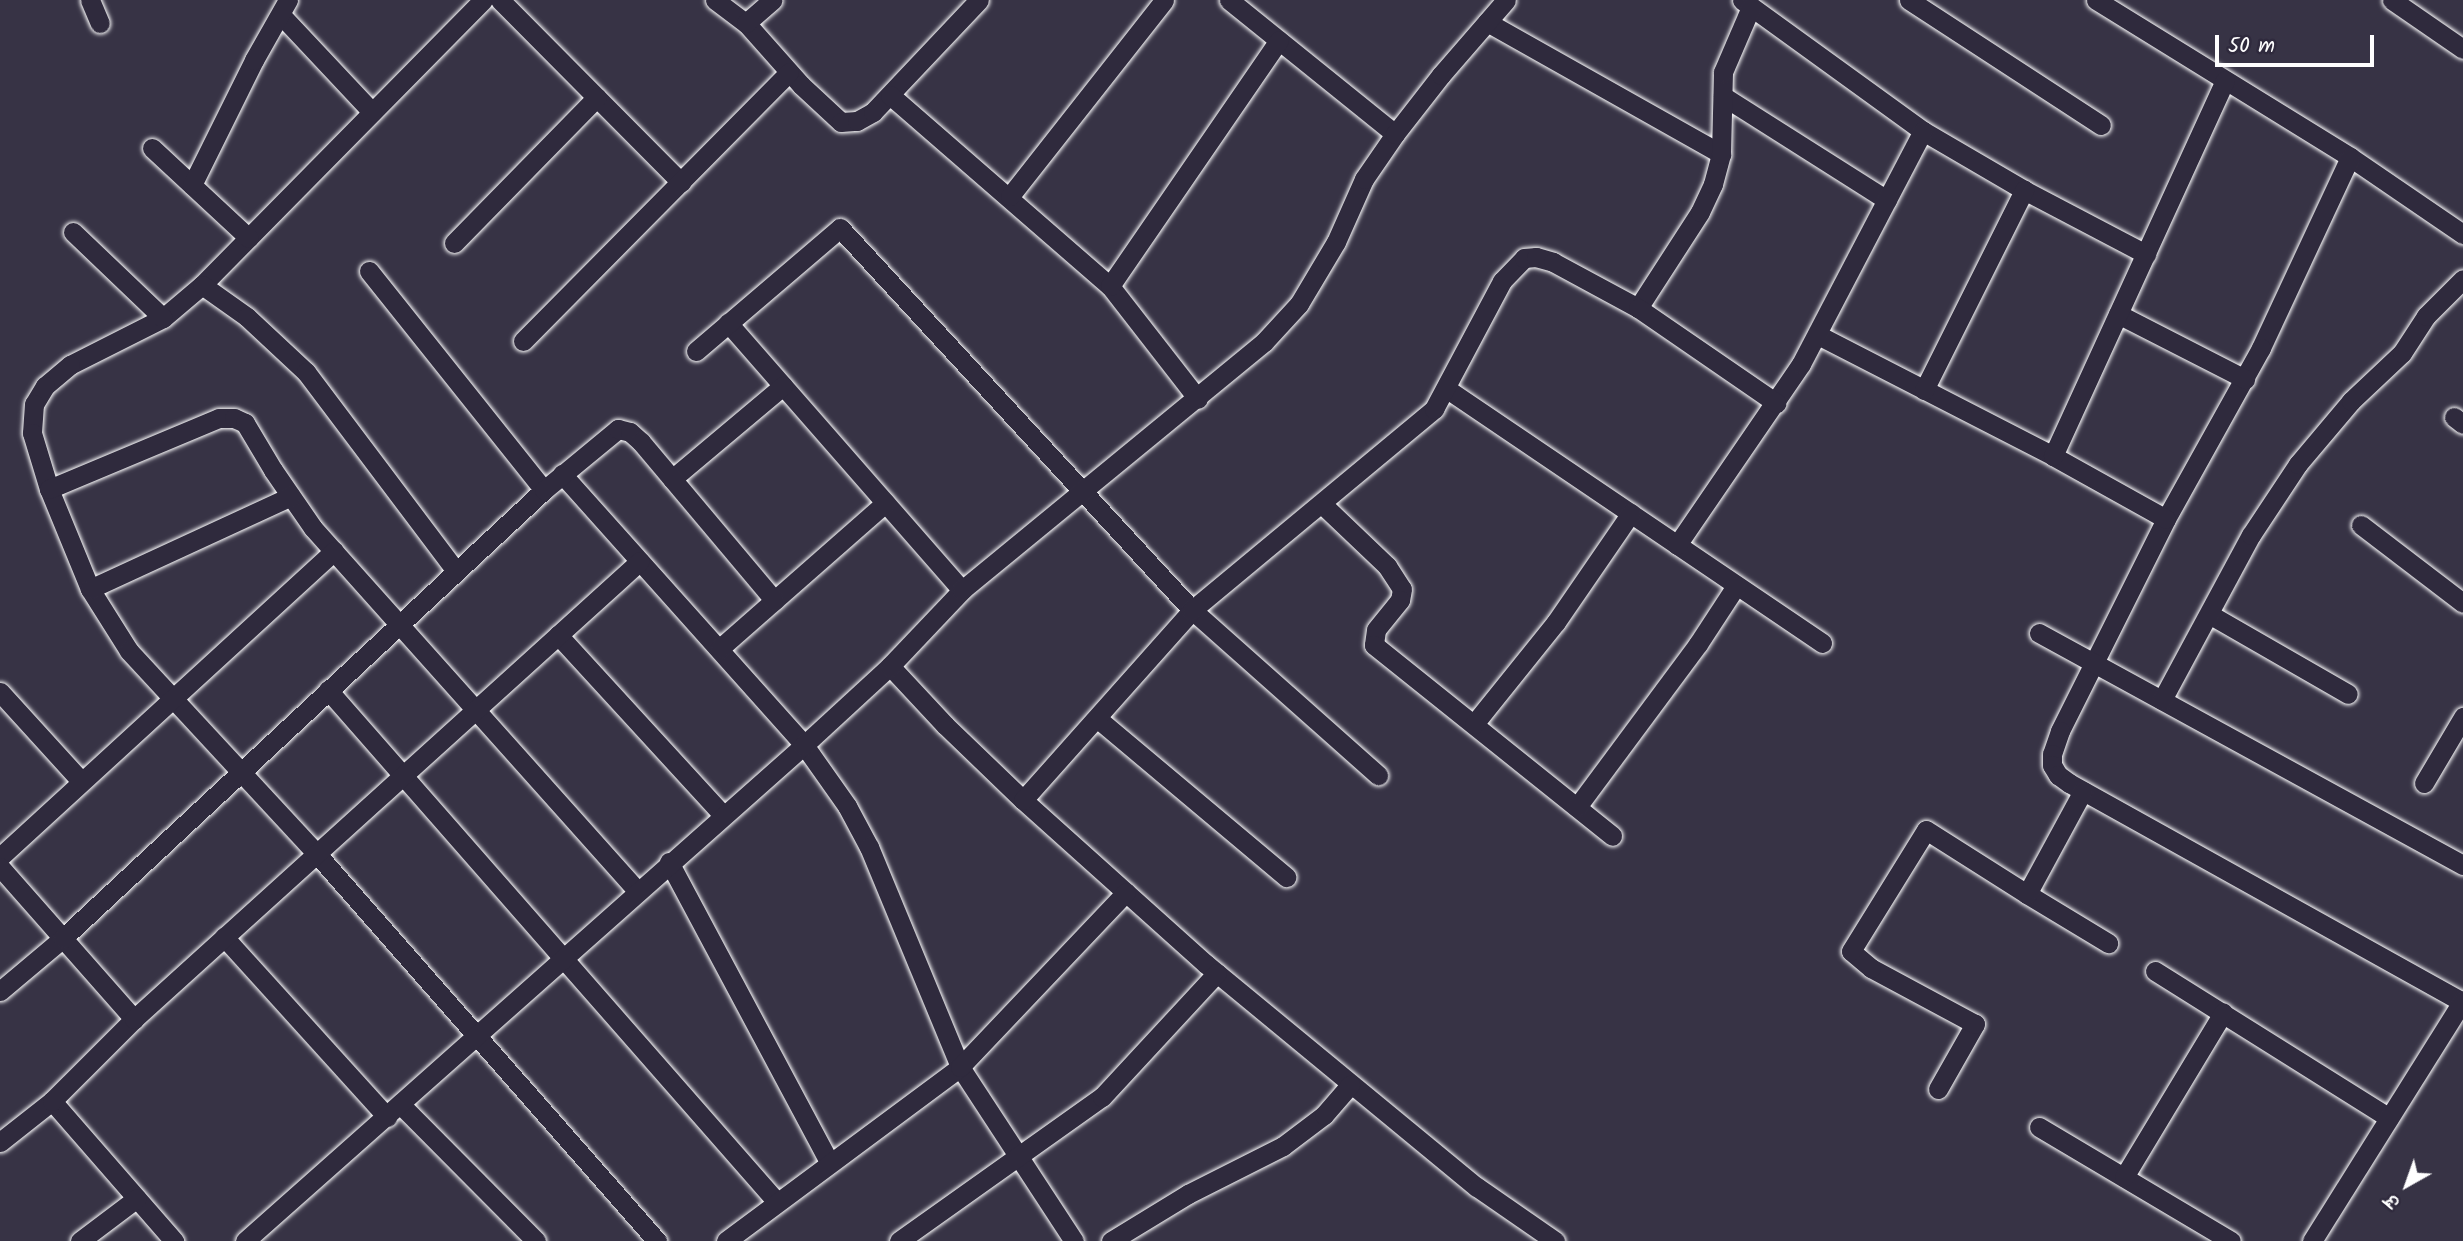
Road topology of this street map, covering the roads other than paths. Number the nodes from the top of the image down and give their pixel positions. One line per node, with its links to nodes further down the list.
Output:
1 (90, 0): 16 (street)
2 (483, 0): 25 (street)
3 (500, 0): 24 (street)
4 (715, 0): 17 (street)
5 (772, 0): 17 (street)
6 (979, 0): 22 (street)
7 (1164, 0): 35 (street)
8 (1229, 0): 18 (street)
9 (1909, 0): 26 (street)
10 (2096, 0): 21 (street)
11 (2392, 0): 19 (street)
12 (1500, 2): 15 (street)
13 (1747, 4): 23 (street); 27 (street)
14 (285, 7): 25 (street); 33 (street)
15 (1487, 22): 28 (street); 30 (street)
16 (100, 23)
17 (746, 23): 20 (street)
18 (1279, 40): 28 (street); 45 (street)
19 (2463, 48)
20 (789, 72): 22 (street); 32 (street)
21 (2225, 82): 31 (street); 41 (street)
22 (890, 94): 35 (street)
23 (1723, 96): 30 (street); 36 (street)
24 (597, 97): 32 (street); 40 (street)
25 (372, 112): 39 (street)
26 (2101, 125)
27 (1923, 131): 34 (street); 36 (street)
28 (1395, 134): 57 (street)
29 (152, 148): 33 (street)
30 (1721, 155): 46 (street)
31 (2350, 156): 38 (street); 53 (street)
32 (681, 182): 51 (street)
33 (192, 185): 39 (street)
34 (2024, 190): 41 (street); 56 (street)
35 (1010, 196): 45 (street)
36 (1887, 200): 50 (street)
37 (73, 232): 48 (street)
38 (2463, 234)
39 (249, 238): 44 (street)
40 (454, 243)
41 (2146, 254): 47 (street)
42 (369, 271): 63 (street)
43 (2463, 279): 81 (street)
44 (202, 285): 48 (street); 74 (street)
45 (1110, 286): 57 (street)
46 (1638, 307): 55 (street); 58 (street)
47 (2118, 314): 53 (street); 59 (street)
48 (163, 318): 62 (street)
49 (728, 323): 52 (street); 54 (street); 64 (street)
50 (1818, 335): 56 (street); 58 (street)
51 (523, 341)
52 (696, 351)
53 (2245, 379): 69 (street)
54 (783, 386): 61 (street); 66 (street)
55 (1447, 389): 67 (street); 68 (street)
56 (1924, 390): 59 (street)
57 (1198, 399): 64 (street)
58 (1776, 403): 71 (street)
59 (2053, 456): 69 (street)
60 (562, 474): 61 (street); 63 (street); 73 (street)
61 (673, 479): 78 (street)
62 (49, 489): 65 (street); 76 (street)
63 (544, 490): 74 (street)
64 (1084, 493): 77 (street); 80 (street)
65 (291, 496): 72 (street); 76 (street)
66 (885, 503): 77 (street); 78 (street)
67 (1322, 504): 80 (street); 97 (street)
68 (1631, 513): 71 (street); 97 (street)
69 (2166, 519): 87 (street)
70 (2361, 526): 79 (street)
71 (1677, 545): 75 (street)
72 (334, 551): 82 (street); 92 (street)
73 (640, 561): 84 (street); 86 (street)
74 (456, 571): 82 (street)
75 (1737, 586): 85 (street); 106 (street)
76 (90, 589): 92 (street)
77 (962, 590): 88 (street)
78 (774, 600): 86 (street)
79 (2463, 603)
80 (1192, 610): 96 (street); 101 (street)
81 (2209, 614): 90 (street); 93 (street)
82 (399, 624): 89 (street); 94 (street)
83 (2039, 633): 87 (street)
84 (558, 635): 94 (street); 107 (street)
85 (1822, 643)
86 (720, 648): 98 (street)
87 (2096, 664): 93 (street); 104 (street)
88 (890, 666): 98 (street); 105 (street)
89 (328, 690): 99 (street); 100 (street)
90 (2347, 694)
91 (2, 697): 102 (street)
92 (171, 697): 99 (street); 102 (street)
93 (2162, 700): 112 (street)
94 (475, 709): 100 (street); 115 (street)
95 (2463, 717): 103 (street)
96 (1098, 719): 105 (street); 114 (street)
97 (1474, 724): 106 (street)
98 (804, 745): 107 (street); 129 (street)
99 (240, 772): 109 (street); 119 (street)
100 (404, 774): 109 (street); 121 (street)
101 (1378, 775)
102 (81, 781): 110 (street)
103 (2424, 783)
104 (2083, 791): 117 (street); 125 (street)
105 (1023, 800): 116 (street)
106 (1577, 807): 108 (street)
107 (723, 815): 111 (street)
108 (1612, 836)
109 (316, 853): 118 (street); 128 (street)
110 (0, 857)
111 (669, 862): 115 (street); 138 (street)
112 (2463, 865)
113 (0, 866): 119 (street)
114 (1286, 877)
115 (638, 890): 121 (street)
116 (1126, 892): 123 (street); 129 (street)
117 (2027, 894): 120 (street); 131 (street)
118 (224, 937): 127 (street); 133 (street)
119 (63, 938): 124 (street); 127 (street)
120 (2108, 943)
121 (564, 956): 128 (street); 141 (street)
122 (2155, 971): 126 (street)
123 (1217, 973): 130 (street); 137 (street)
124 (0, 991)
125 (2462, 1001): 134 (street)
126 (2223, 1013): 134 (street); 139 (street)
127 (134, 1019): 132 (street)
128 (475, 1036): 133 (street); 146 (street)
129 (960, 1067): 137 (street); 138 (street)
130 (1350, 1084): 150 (street); 151 (street)
131 (1938, 1089)
132 (52, 1101): 136 (street); 140 (street)
133 (394, 1110): 144 (street); 145 (street)
134 (2389, 1118): 153 (street)
135 (2039, 1127): 139 (street)
136 (0, 1142)
137 (1020, 1158): 148 (street); 149 (street)
138 (829, 1162): 141 (street)
139 (2124, 1177): 152 (street)
140 (137, 1198): 142 (street); 143 (street)
141 (776, 1201): 147 (street)
142 (80, 1241)
143 (174, 1241)
144 (245, 1241)
145 (537, 1241)
146 (657, 1241)
147 (726, 1241)
148 (900, 1241)
149 (1074, 1241)
150 (1111, 1241)
151 (1555, 1241)
152 (2231, 1241)
153 (2312, 1241)

